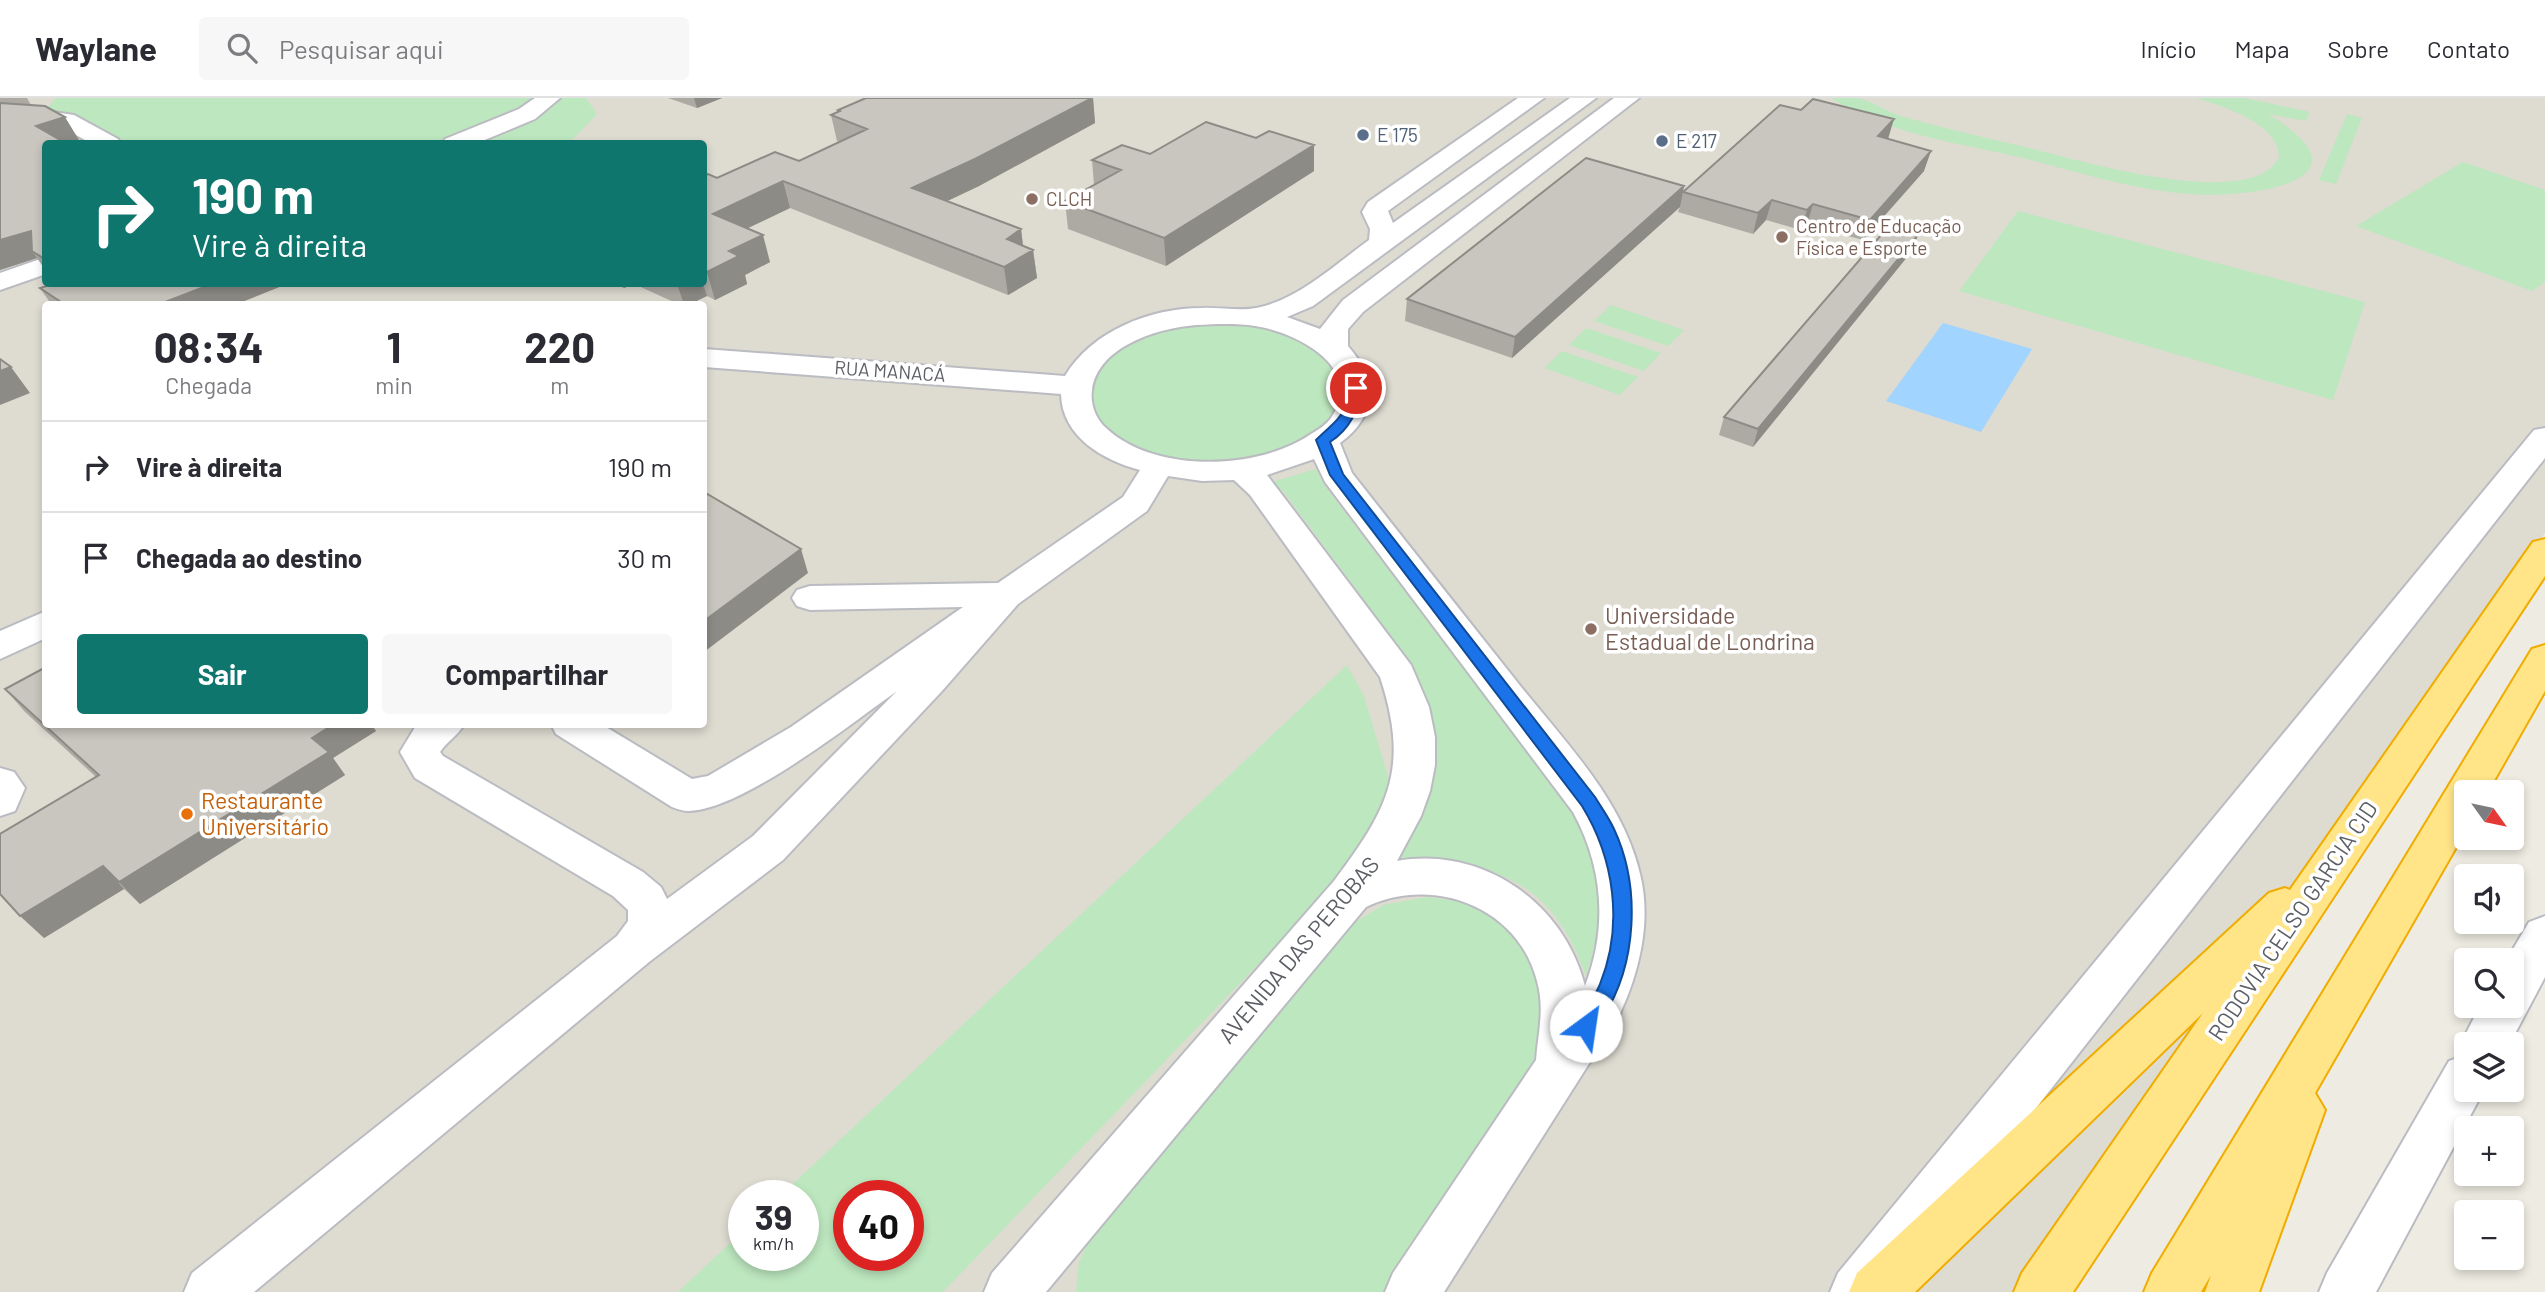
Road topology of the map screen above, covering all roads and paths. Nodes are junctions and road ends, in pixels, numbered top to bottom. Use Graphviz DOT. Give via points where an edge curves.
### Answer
graph roads {
  1 [pos="549,98"];
  2 [pos="1533,98"];
  3 [pos="1585,98"];
  4 [pos="1628,98"];
  5 [pos="0,116"];
  6 [pos="103,140"];
  7 [pos="463,140"];
  8 [pos="1380,246"];
  9 [pos="42,266"];
  10 [pos="0,282"];
  11 [pos="1253,317"];
  12 [pos="1333,348"];
  13 [pos="707,358"];
  14 [pos="1076,386"];
  15 [pos="2545,437"];
  16 [pos="1323,440"];
  17 [pos="1159,465"];
  18 [pos="1242,470"];
  19 [pos="2545,550"];
  20 [pos="1006,595"];
  21 [pos="810,598"];
  22 [pos="42,625"];
  23 [pos="0,646"];
  24 [pos="2545,658"];
  25 [pos="439,728"];
  26 [pos="576,728"];
  27 [pos="2474,780"];
  28 [pos="0,783"];
  29 [pos="0,800"];
  30 [pos="2454,814"];
  31 [pos="2338,856"];
  32 [pos="1350,894"];
  33 [pos="2545,935"];
  34 [pos="633,949"];
  35 [pos="2524,972"];
  36 [pos="2335,1017"];
  37 [pos="1557,1071"];
  38 [pos="2454,1098"];
  39 [pos="1067,1226"];
  40 [pos="211,1292"];
  41 [pos="1011,1292"];
  42 [pos="1047,1292"];
  43 [pos="1412,1292"];
  44 [pos="1857,1292"];
  45 [pos="1876,1292"];
  46 [pos="2041,1292"];
  47 [pos="2171,1292"];
  48 [pos="2232,1292"];
  49 [pos="2346,1292"];
  1 -- 7 [label="street" via="527,114"];
  2 -- 8 [label="street" via="1377,207 1385,234"];
  3 -- 8 [label="street"];
  4 -- 12 [label="street" via="1353,306 1334,328"];
  5 -- 6 [label="street" via="66,120"];
  8 -- 11 [label="street" via="1314,294"];
  9 -- 10 [label="street"];
  11 -- 12 [label="street" via="1309,333"];
  11 -- 14 [label="street" via="1191,317 1150,325 1114,341 1088,361"];
  12 -- 16 [label="street" via="1350,367 1356,388 1352,411 1335,433"];
  13 -- 14 [label="street, RUA MANACÁ"];
  14 -- 17 [label="street" via="1076,408 1087,429 1110,448"];
  15 -- 44 [label="street"];
  16 -- 18 [label="street" via="1307,451"];
  16 -- 37 [label="street" via="1336,475 1606,830 1617,863 1621,944 1601,1004"];
  17 -- 18 [label="street" via="1182,470"];
  17 -- 20 [label="street" via="1135,504"];
  18 -- 32 [label="street, AVENIDA DAS PEROBAS" via="1262,488 1398,674 1411,712 1417,761 1411,787 1381,852"];
  19 -- 31 [label="highway, RODOVIA CELSO GARCIA CID"];
  20 -- 21 [label="street"];
  20 -- 26 [label="street" via="805,737 719,789 687,796"];
  20 -- 34 [label="street" via="929,682 768,848"];
  22 -- 23 [label="street"];
  24 -- 27 [label="highway"];
  25 -- 34 [label="street" via="419,752 429,767 628,884 649,901 650,922"];
  28 -- 29 [label="street" via="4,788"];
  30 -- 36 [label="highway"];
  31 -- 45 [label="highway"];
  31 -- 46 [label="highway, RODOVIA CELSO GARCIA CID"];
  32 -- 37 [label="street" via="1379,881 1432,877 1463,880 1517,908 1537,929 1561,981 1565,1043"];
  32 -- 39 [label="street, AVENIDA DAS PEROBAS"];
  33 -- 35 [label="street"];
  34 -- 40 [label="street"];
  36 -- 47 [label="highway"];
  36 -- 48 [label="highway"];
  37 -- 43 [label="street"];
  38 -- 49 [label="street"];
  39 -- 41 [label="street, AVENIDA DAS PEROBAS"];
  39 -- 42 [label="street" via="1050,1267"];
}
